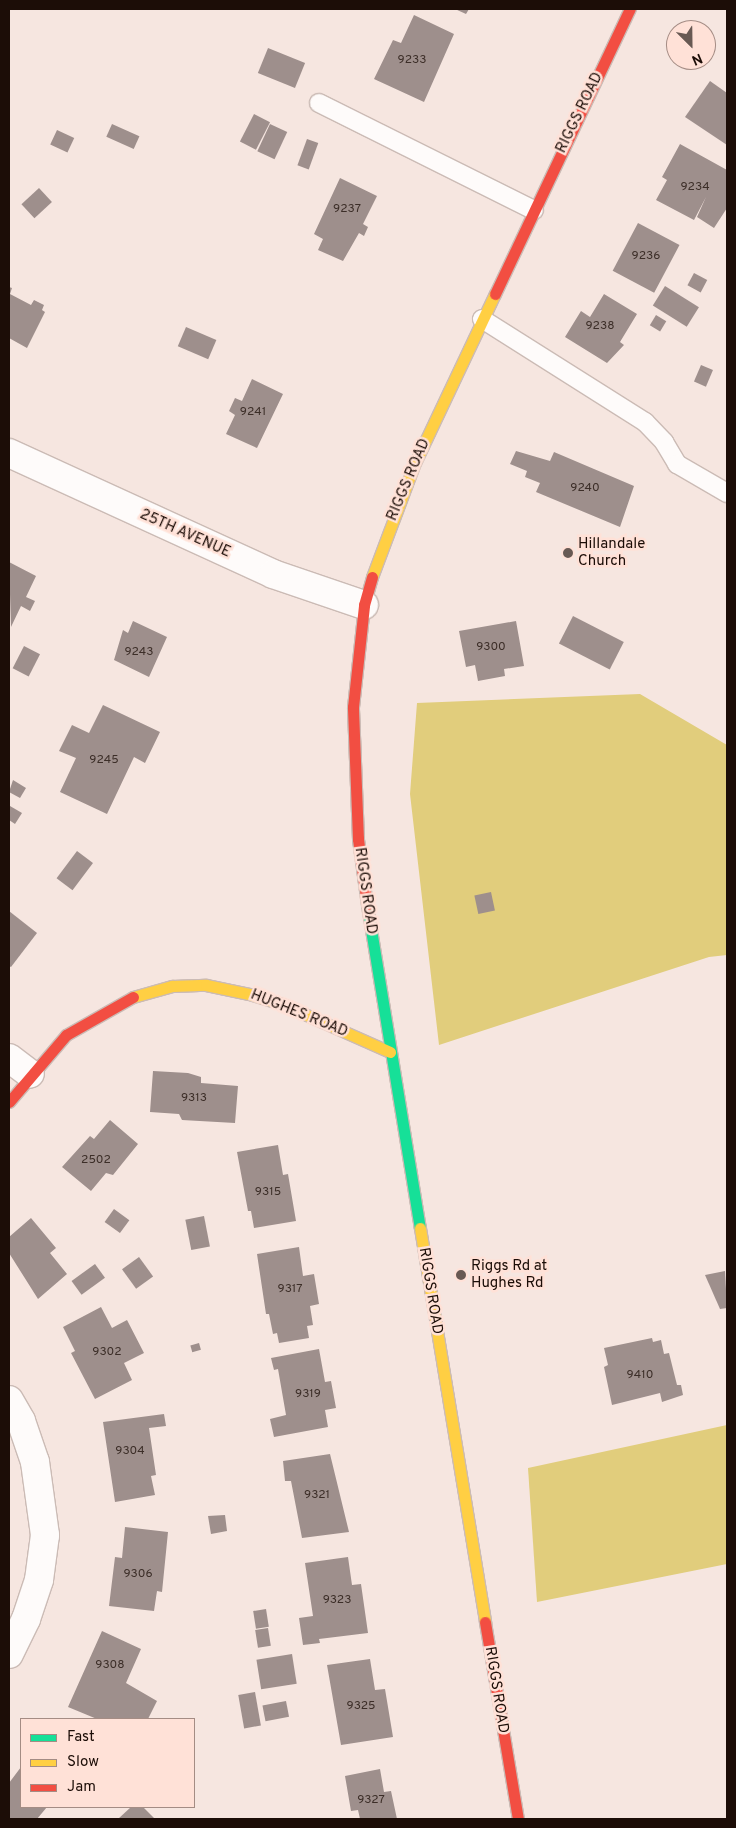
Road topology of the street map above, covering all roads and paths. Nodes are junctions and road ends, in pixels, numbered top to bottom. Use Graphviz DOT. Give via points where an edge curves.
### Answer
graph roads {
  1 [pos="630,9"];
  2 [pos="319,103"];
  3 [pos="534,210"];
  4 [pos="482,319"];
  5 [pos="9,453"];
  6 [pos="723,491"];
  7 [pos="364,605"];
  8 [pos="390,1052"];
  9 [pos="9,1058"];
  10 [pos="30,1074"];
  11 [pos="9,1102"];
  12 [pos="9,1400"];
  13 [pos="9,1654"];
  14 [pos="518,1819"];
  1 -- 3 [label="main road, RIGGS ROAD"];
  2 -- 3 [label="lane"];
  3 -- 4 [label="main road, RIGGS ROAD"];
  4 -- 6 [label="lane" via="646,422 678,464"];
  4 -- 7 [label="main road, RIGGS ROAD" via="414,465"];
  5 -- 7 [label="street, 25TH AVENUE" via="274,574"];
  7 -- 8 [label="main road, RIGGS ROAD" via="353,707 353,769 359,848"];
  8 -- 10 [label="main road, HUGHES ROAD" via="284,1005 249,994 206,985 172,986 138,994 96,1014 66,1036"];
  8 -- 14 [label="main road, RIGGS ROAD"];
  9 -- 10 [label="street"];
  10 -- 11 [label="main road, HUGHES ROAD"];
  12 -- 13 [label="street" via="21,1420 36,1462 45,1535 39,1580 26,1619"];
}
